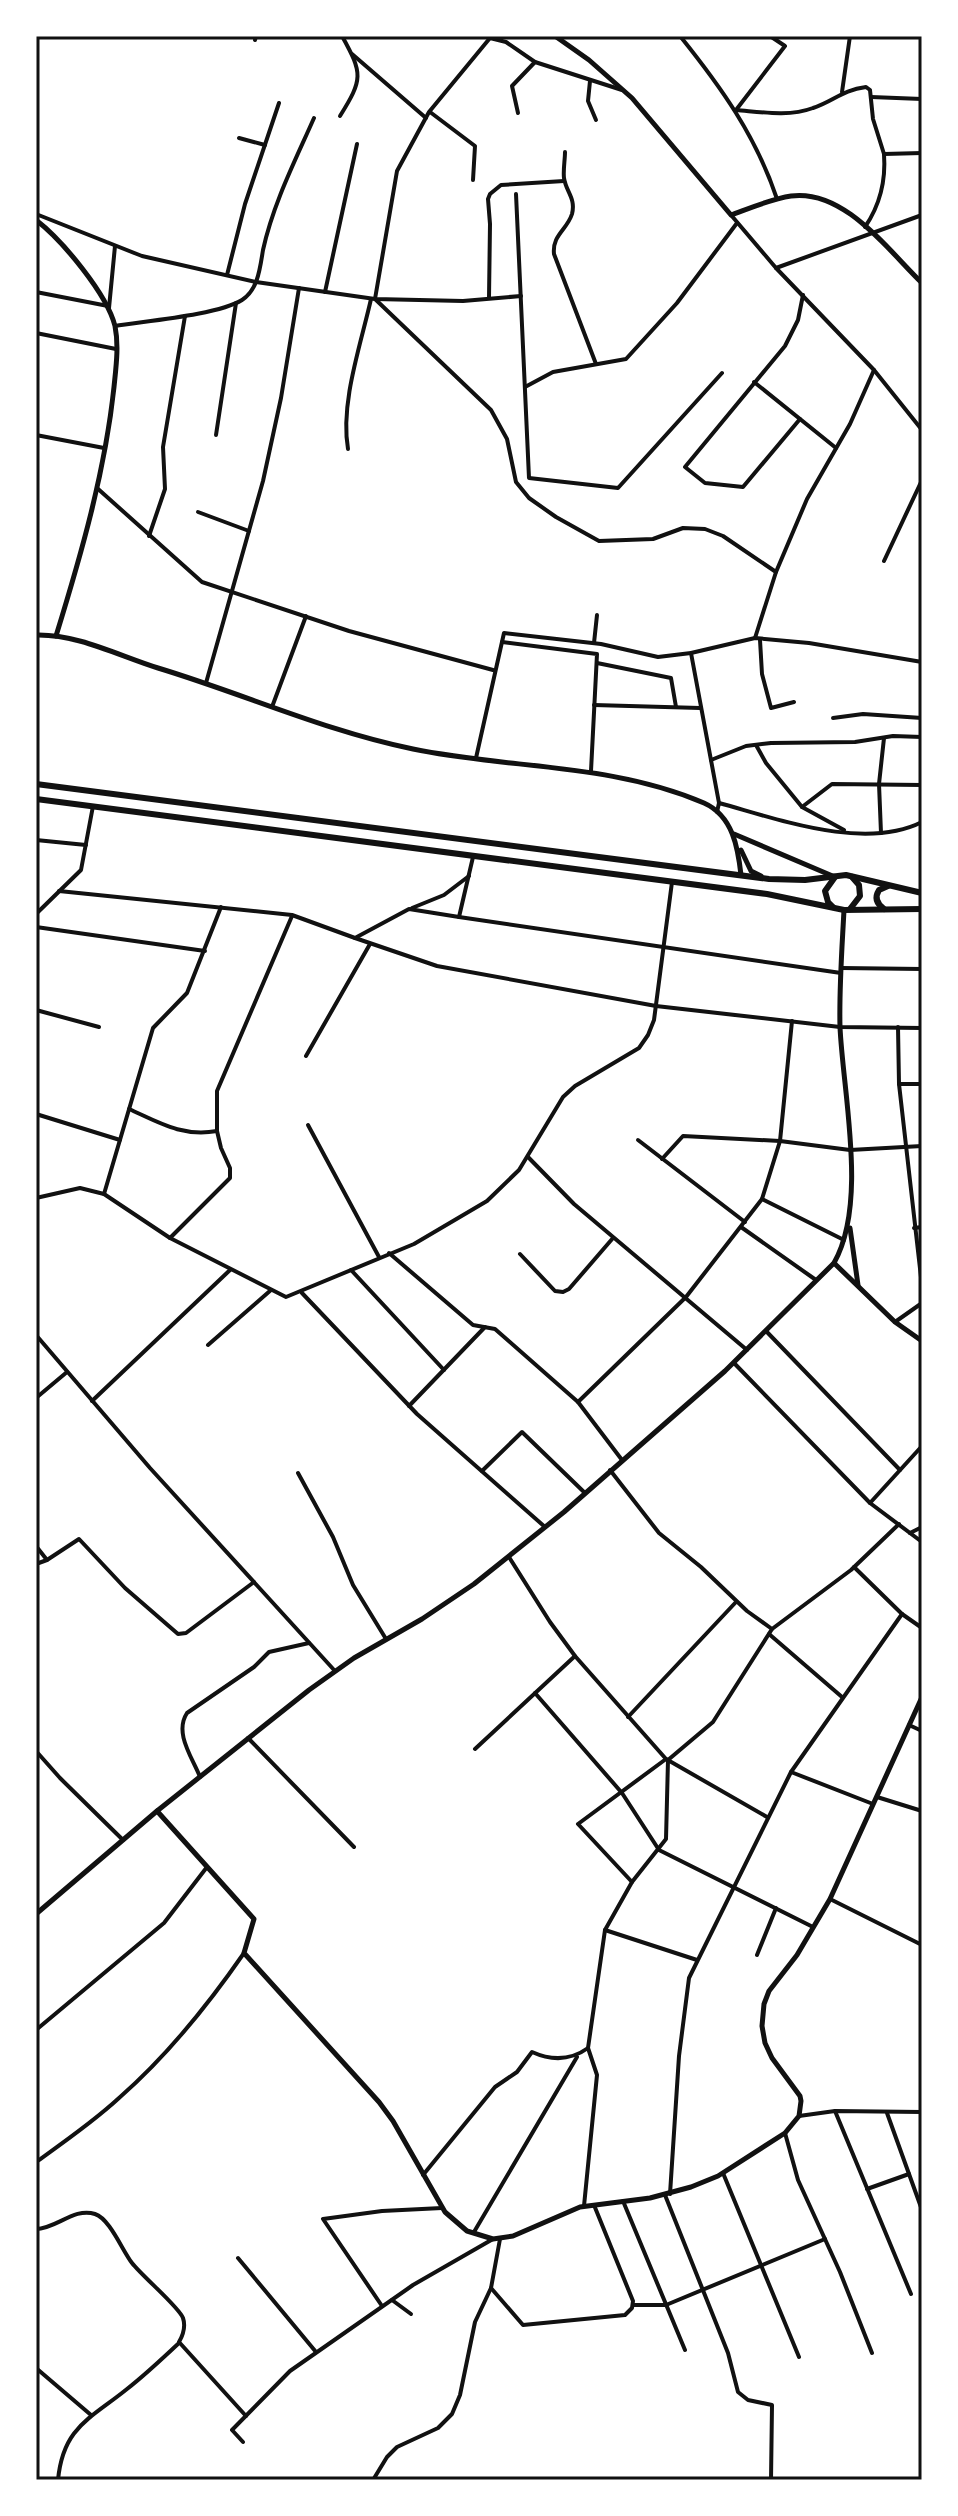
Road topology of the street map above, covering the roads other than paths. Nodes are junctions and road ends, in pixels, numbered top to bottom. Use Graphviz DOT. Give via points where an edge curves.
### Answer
graph roads {
  1 [pos="342,36"];
  2 [pos="555,36"];
  3 [pos="680,36"];
  4 [pos="770,36"];
  5 [pos="850,36"];
  6 [pos="352,54"];
  7 [pos="535,62"];
  8 [pos="590,81"];
  9 [pos="625,91"];
  10 [pos="842,92"];
  11 [pos="871,97"];
  12 [pos="922,99"];
  13 [pos="279,103"];
  14 [pos="736,110"];
  15 [pos="429,112"];
  16 [pos="518,113"];
  17 [pos="340,116"];
  18 [pos="314,118"];
  19 [pos="426,118"];
  20 [pos="596,120"];
  21 [pos="239,138"];
  22 [pos="357,144"];
  23 [pos="265,145"];
  24 [pos="565,152"];
  25 [pos="922,153"];
  26 [pos="884,154"];
  27 [pos="473,180"];
  28 [pos="564,181"];
  29 [pos="516,194"];
  30 [pos="777,199"];
  31 [pos="36,214"];
  32 [pos="731,215"];
  33 [pos="922,215"];
  34 [pos="36,220"];
  35 [pos="737,222"];
  36 [pos="865,227"];
  37 [pos="870,232"];
  38 [pos="115,246"];
  39 [pos="776,268"];
  40 [pos="227,275"];
  41 [pos="256,282"];
  42 [pos="922,283"];
  43 [pos="299,288"];
  44 [pos="36,292"];
  45 [pos="325,292"];
  46 [pos="803,295"];
  47 [pos="521,296"];
  48 [pos="489,298"];
  49 [pos="373,299"];
  50 [pos="236,303"];
  51 [pos="108,307"];
  52 [pos="185,316"];
  53 [pos="115,326"];
  54 [pos="36,333"];
  55 [pos="117,349"];
  56 [pos="596,364"];
  57 [pos="874,370"];
  58 [pos="722,373"];
  59 [pos="754,382"];
  60 [pos="525,387"];
  61 [pos="800,419"];
  62 [pos="922,430"];
  63 [pos="36,435"];
  64 [pos="216,435"];
  65 [pos="105,448"];
  66 [pos="836,448"];
  67 [pos="348,449"];
  68 [pos="922,480"];
  69 [pos="97,488"];
  70 [pos="198,512"];
  71 [pos="249,531"];
  72 [pos="149,536"];
  73 [pos="884,561"];
  74 [pos="776,572"];
  75 [pos="232,592"];
  76 [pos="597,615"];
  77 [pos="306,616"];
  78 [pos="36,635"];
  79 [pos="56,636"];
  80 [pos="757,638"];
  81 [pos="502,642"];
  82 [pos="594,643"];
  83 [pos="691,653"];
  84 [pos="922,662"];
  85 [pos="597,663"];
  86 [pos="494,670"];
  87 [pos="206,683"];
  88 [pos="794,702"];
  89 [pos="594,705"];
  90 [pos="272,707"];
  91 [pos="676,707"];
  92 [pos="700,708"];
  93 [pos="833,718"];
  94 [pos="922,718"];
  95 [pos="922,737"];
  96 [pos="884,738"];
  97 [pos="756,745"];
  98 [pos="476,758"];
  99 [pos="711,760"];
  100 [pos="591,771"];
  101 [pos="36,784"];
  102 [pos="879,784"];
  103 [pos="922,785"];
  104 [pos="36,799"];
  105 [pos="719,803"];
  106 [pos="93,806"];
  107 [pos="802,807"];
  108 [pos="717,812"];
  109 [pos="922,822"];
  110 [pos="846,831"];
  111 [pos="881,833"];
  112 [pos="733,834"];
  113 [pos="36,840"];
  114 [pos="738,844"];
  115 [pos="86,845"];
  116 [pos="474,854"];
  117 [pos="741,875"];
  118 [pos="469,876"];
  119 [pos="835,877"];
  120 [pos="852,877"];
  121 [pos="769,879"];
  122 [pos="672,882"];
  123 [pos="890,885"];
  124 [pos="59,891"];
  125 [pos="922,893"];
  126 [pos="221,907"];
  127 [pos="833,907"];
  128 [pos="409,909"];
  129 [pos="884,909"];
  130 [pos="922,909"];
  131 [pos="847,910"];
  132 [pos="36,914"];
  133 [pos="292,915"];
  134 [pos="459,917"];
  135 [pos="36,927"];
  136 [pos="355,938"];
  137 [pos="370,943"];
  138 [pos="663,949"];
  139 [pos="205,951"];
  140 [pos="922,969"];
  141 [pos="841,970"];
  142 [pos="656,1006"];
  143 [pos="36,1010"];
  144 [pos="792,1021"];
  145 [pos="99,1027"];
  146 [pos="840,1027"];
  147 [pos="898,1027"];
  148 [pos="922,1028"];
  149 [pos="306,1056"];
  150 [pos="899,1084"];
  151 [pos="922,1084"];
  152 [pos="129,1109"];
  153 [pos="36,1114"];
  154 [pos="308,1125"];
  155 [pos="217,1131"];
  156 [pos="120,1140"];
  157 [pos="638,1140"];
  158 [pos="780,1141"];
  159 [pos="922,1146"];
  160 [pos="905,1147"];
  161 [pos="850,1150"];
  162 [pos="528,1157"];
  163 [pos="662,1159"];
  164 [pos="104,1194"];
  165 [pos="36,1198"];
  166 [pos="762,1199"];
  167 [pos="849,1223"];
  168 [pos="743,1225"];
  169 [pos="922,1227"];
  170 [pos="914,1228"];
  171 [pos="614,1237"];
  172 [pos="170,1238"];
  173 [pos="844,1240"];
  174 [pos="389,1253"];
  175 [pos="520,1254"];
  176 [pos="379,1257"];
  177 [pos="834,1263"];
  178 [pos="230,1270"];
  179 [pos="351,1270"];
  180 [pos="816,1280"];
  181 [pos="858,1286"];
  182 [pos="922,1286"];
  183 [pos="271,1290"];
  184 [pos="302,1292"];
  185 [pos="686,1297"];
  186 [pos="922,1303"];
  187 [pos="895,1322"];
  188 [pos="485,1327"];
  189 [pos="766,1331"];
  190 [pos="36,1335"];
  191 [pos="922,1341"];
  192 [pos="208,1345"];
  193 [pos="747,1350"];
  194 [pos="734,1363"];
  195 [pos="444,1370"];
  196 [pos="67,1372"];
  197 [pos="36,1398"];
  198 [pos="92,1401"];
  199 [pos="578,1402"];
  200 [pos="409,1406"];
  201 [pos="922,1446"];
  202 [pos="622,1460"];
  203 [pos="610,1470"];
  204 [pos="900,1470"];
  205 [pos="482,1471"];
  206 [pos="298,1473"];
  207 [pos="585,1493"];
  208 [pos="870,1503"];
  209 [pos="899,1524"];
  210 [pos="545,1527"];
  211 [pos="922,1527"];
  212 [pos="910,1533"];
  213 [pos="922,1542"];
  214 [pos="36,1546"];
  215 [pos="508,1556"];
  216 [pos="47,1560"];
  217 [pos="36,1564"];
  218 [pos="854,1567"];
  219 [pos="254,1582"];
  220 [pos="736,1601"];
  221 [pos="902,1614"];
  222 [pos="922,1628"];
  223 [pos="771,1632"];
  224 [pos="386,1639"];
  225 [pos="309,1643"];
  226 [pos="575,1656"];
  227 [pos="335,1671"];
  228 [pos="535,1693"];
  229 [pos="842,1697"];
  230 [pos="922,1697"];
  231 [pos="628,1717"];
  232 [pos="909,1725"];
  233 [pos="922,1731"];
  234 [pos="248,1738"];
  235 [pos="475,1749"];
  236 [pos="36,1751"];
  237 [pos="667,1760"];
  238 [pos="791,1772"];
  239 [pos="200,1777"];
  240 [pos="622,1793"];
  241 [pos="877,1797"];
  242 [pos="873,1804"];
  243 [pos="157,1811"];
  244 [pos="922,1811"];
  245 [pos="767,1817"];
  246 [pos="123,1840"];
  247 [pos="354,1847"];
  248 [pos="659,1850"];
  249 [pos="207,1867"];
  250 [pos="632,1882"];
  251 [pos="733,1885"];
  252 [pos="830,1899"];
  253 [pos="776,1908"];
  254 [pos="36,1914"];
  255 [pos="813,1927"];
  256 [pos="605,1930"];
  257 [pos="922,1945"];
  258 [pos="244,1953"];
  259 [pos="757,1955"];
  260 [pos="697,1960"];
  261 [pos="36,2030"];
  262 [pos="588,2048"];
  263 [pos="578,2055"];
  264 [pos="835,2111"];
  265 [pos="922,2112"];
  266 [pos="887,2113"];
  267 [pos="799,2116"];
  268 [pos="785,2133"];
  269 [pos="36,2162"];
  270 [pos="723,2173"];
  271 [pos="909,2174"];
  272 [pos="423,2175"];
  273 [pos="867,2189"];
  274 [pos="667,2194"];
  275 [pos="623,2200"];
  276 [pos="594,2205"];
  277 [pos="584,2206"];
  278 [pos="443,2208"];
  279 [pos="922,2210"];
  280 [pos="36,2229"];
  281 [pos="473,2234"];
  282 [pos="497,2239"];
  283 [pos="825,2239"];
  284 [pos="238,2258"];
  285 [pos="761,2265"];
  286 [pos="491,2288"];
  287 [pos="703,2289"];
  288 [pos="911,2294"];
  289 [pos="392,2300"];
  290 [pos="633,2305"];
  291 [pos="666,2305"];
  292 [pos="382,2306"];
  293 [pos="411,2314"];
  294 [pos="179,2342"];
  295 [pos="685,2350"];
  296 [pos="316,2352"];
  297 [pos="872,2353"];
  298 [pos="799,2357"];
  299 [pos="36,2368"];
  300 [pos="91,2415"];
  301 [pos="246,2416"];
  302 [pos="243,2442"];
  303 [pos="58,2480"];
  304 [pos="373,2480"];
  305 [pos="771,2480"];
  1 -- 6 [label="street"];
  2 -- 9 [label="street"];
  3 -- 14 [label="street"];
  4 -- 14 [label="street" via="785,46"];
  5 -- 10 [label="street"];
  6 -- 17 [label="street" via="359,82"];
  6 -- 19 [label="street"];
  7 -- 8 [label="street"];
  7 -- 15 [label="street" via="490,38"];
  7 -- 16 [label="street" via="512,86"];
  8 -- 9 [label="street"];
  8 -- 20 [label="street" via="588,101"];
  9 -- 32 [label="street"];
  10 -- 11 [label="street" via="866,87"];
  10 -- 14 [label="street" via="798,112"];
  11 -- 12 [label="street"];
  11 -- 26 [label="street"];
  13 -- 23 [label="street"];
  14 -- 30 [label="street"];
  15 -- 19 [label="street"];
  15 -- 27 [label="street" via="475,146"];
  18 -- 41 [label="street" via="270,217"];
  19 -- 49 [label="street" via="397,171"];
  21 -- 23 [label="street"];
  22 -- 45 [label="street"];
  23 -- 40 [label="street"];
  24 -- 28 [label="street"];
  25 -- 26 [label="street"];
  26 -- 36 [label="street" via="882,190"];
  28 -- 48 [label="street" via="501,185 490,194"];
  28 -- 56 [label="street" via="573,207 555,239 554,254"];
  29 -- 47 [label="street"];
  30 -- 32 [label="street"];
  30 -- 36 [label="street" via="824,198"];
  31 -- 38 [label="street"];
  32 -- 35 [label="street"];
  33 -- 37 [label="street"];
  34 -- 51 [label="street" via="90,278"];
  35 -- 39 [label="street"];
  35 -- 56 [label="street" via="677,303 626,359"];
  36 -- 37 [label="street"];
  37 -- 39 [label="street"];
  37 -- 42 [label="street"];
  38 -- 40 [label="street"];
  38 -- 51 [label="street"];
  39 -- 46 [label="street"];
  40 -- 41 [label="street"];
  41 -- 43 [label="street"];
  41 -- 50 [label="street"];
  43 -- 45 [label="street"];
  43 -- 71 [label="street" via="278,412"];
  44 -- 51 [label="street"];
  45 -- 49 [label="street"];
  46 -- 57 [label="street"];
  46 -- 59 [label="street" via="785,346"];
  47 -- 48 [label="street"];
  47 -- 60 [label="street"];
  48 -- 49 [label="street"];
  49 -- 67 [label="street" via="347,407"];
  49 -- 74 [label="street" via="491,410 507,439 520,488 556,517 599,541 653,539 683,528 705,529"];
  50 -- 52 [label="street"];
  50 -- 64 [label="street"];
  51 -- 53 [label="street"];
  52 -- 53 [label="street"];
  52 -- 72 [label="street" via="163,447 165,489"];
  53 -- 55 [label="street"];
  54 -- 55 [label="street"];
  55 -- 65 [label="street"];
  56 -- 60 [label="street" via="553,372"];
  57 -- 62 [label="street"];
  57 -- 66 [label="street"];
  58 -- 60 [label="street" via="618,488 529,478"];
  59 -- 61 [label="street"];
  59 -- 61 [label="street" via="685,467 705,483 743,487"];
  61 -- 66 [label="street"];
  63 -- 65 [label="street"];
  65 -- 69 [label="street"];
  66 -- 74 [label="street"];
  68 -- 73 [label="street"];
  69 -- 72 [label="street"];
  69 -- 79 [label="street"];
  70 -- 71 [label="street"];
  71 -- 75 [label="street"];
  72 -- 75 [label="street" via="202,582"];
  74 -- 80 [label="street"];
  75 -- 77 [label="street"];
  75 -- 87 [label="street"];
  76 -- 82 [label="street"];
  77 -- 86 [label="street"];
  77 -- 90 [label="street"];
  78 -- 79 [label="street"];
  79 -- 87 [label="street"];
  80 -- 83 [label="street"];
  80 -- 84 [label="street"];
  80 -- 88 [label="street" via="771,708"];
  81 -- 82 [label="street" via="504,633"];
  81 -- 85 [label="street" via="597,654"];
  81 -- 86 [label="street"];
  82 -- 83 [label="street" via="658,657"];
  83 -- 92 [label="street"];
  85 -- 89 [label="street"];
  85 -- 91 [label="street" via="671,678"];
  86 -- 98 [label="street"];
  87 -- 90 [label="street"];
  89 -- 91 [label="street"];
  89 -- 100 [label="street"];
  90 -- 98 [label="street" via="387,744"];
  91 -- 92 [label="street"];
  92 -- 99 [label="street"];
  93 -- 94 [label="street"];
  95 -- 96 [label="street"];
  96 -- 97 [label="street"];
  96 -- 102 [label="street"];
  97 -- 99 [label="street"];
  97 -- 107 [label="street"];
  98 -- 100 [label="street"];
  99 -- 105 [label="street"];
  100 -- 108 [label="street" via="706,804"];
  101 -- 117 [label="main road"];
  102 -- 103 [label="street"];
  102 -- 107 [label="street" via="832,784"];
  102 -- 111 [label="street"];
  104 -- 106 [label="main road"];
  105 -- 108 [label="street"];
  105 -- 110 [label="street" via="812,828"];
  106 -- 115 [label="street"];
  106 -- 116 [label="main road"];
  107 -- 110 [label="street"];
  108 -- 112 [label="street"];
  109 -- 111 [label="street"];
  110 -- 111 [label="street"];
  112 -- 114 [label="street"];
  112 -- 119 [label="street"];
  113 -- 115 [label="street"];
  114 -- 117 [label="street"];
  114 -- 121 [label="street" via="751,871"];
  115 -- 124 [label="street" via="81,870"];
  116 -- 118 [label="street"];
  116 -- 122 [label="main road"];
  117 -- 121 [label="main road"];
  118 -- 128 [label="street" via="444,895"];
  118 -- 134 [label="street"];
  119 -- 120 [label="main road"];
  119 -- 121 [label="main road"];
  119 -- 127 [label="main road" via="825,891"];
  120 -- 123 [label="main road"];
  120 -- 131 [label="main road" via="861,891 858,902"];
  122 -- 127 [label="main road"];
  122 -- 138 [label="street"];
  123 -- 125 [label="main road"];
  123 -- 129 [label="main road" via="877,893"];
  124 -- 126 [label="street"];
  124 -- 132 [label="street"];
  126 -- 133 [label="street"];
  126 -- 139 [label="street"];
  127 -- 131 [label="main road"];
  128 -- 134 [label="street"];
  128 -- 136 [label="street"];
  129 -- 130 [label="main road"];
  129 -- 131 [label="main road"];
  131 -- 141 [label="street"];
  133 -- 136 [label="street"];
  133 -- 155 [label="street" via="217,1091"];
  134 -- 138 [label="street"];
  135 -- 139 [label="street"];
  136 -- 137 [label="street"];
  137 -- 142 [label="street" via="437,966"];
  137 -- 149 [label="street"];
  138 -- 141 [label="street"];
  138 -- 142 [label="street"];
  139 -- 152 [label="street" via="187,993 153,1028"];
  140 -- 141 [label="street"];
  141 -- 146 [label="street"];
  142 -- 144 [label="street"];
  142 -- 162 [label="street" via="639,1048 563,1097"];
  143 -- 145 [label="street"];
  144 -- 146 [label="street"];
  144 -- 158 [label="street"];
  146 -- 147 [label="street"];
  146 -- 161 [label="street"];
  147 -- 148 [label="street"];
  147 -- 150 [label="street"];
  150 -- 151 [label="street"];
  150 -- 160 [label="street"];
  152 -- 155 [label="street" via="189,1133"];
  152 -- 156 [label="street"];
  153 -- 156 [label="street"];
  154 -- 176 [label="street"];
  155 -- 172 [label="street" via="230,1178"];
  156 -- 164 [label="street"];
  157 -- 163 [label="street"];
  158 -- 161 [label="street"];
  158 -- 163 [label="street" via="683,1136"];
  158 -- 166 [label="street"];
  159 -- 160 [label="street"];
  160 -- 161 [label="street"];
  160 -- 170 [label="street"];
  161 -- 167 [label="street"];
  162 -- 171 [label="street"];
  162 -- 174 [label="street" via="487,1201"];
  163 -- 168 [label="street"];
  164 -- 165 [label="street" via="80,1188"];
  164 -- 172 [label="street"];
  166 -- 168 [label="street"];
  166 -- 173 [label="street"];
  167 -- 173 [label="street"];
  167 -- 181 [label="street"];
  168 -- 180 [label="street"];
  168 -- 185 [label="street"];
  169 -- 170 [label="street"];
  170 -- 182 [label="street"];
  171 -- 175 [label="street" via="563,1292 555,1291"];
  171 -- 185 [label="street"];
  172 -- 178 [label="street"];
  173 -- 177 [label="street"];
  174 -- 176 [label="street"];
  174 -- 188 [label="street" via="473,1325"];
  176 -- 179 [label="street"];
  177 -- 180 [label="street"];
  177 -- 181 [label="street"];
  178 -- 183 [label="street"];
  178 -- 198 [label="street"];
  179 -- 184 [label="street"];
  179 -- 195 [label="street"];
  180 -- 189 [label="street"];
  181 -- 187 [label="street"];
  183 -- 184 [label="street" via="286,1297"];
  183 -- 192 [label="street"];
  184 -- 200 [label="street"];
  185 -- 193 [label="street"];
  185 -- 199 [label="street"];
  186 -- 187 [label="street"];
  187 -- 191 [label="street"];
  188 -- 195 [label="street"];
  188 -- 199 [label="street" via="495,1329"];
  189 -- 193 [label="street"];
  189 -- 204 [label="street"];
  190 -- 196 [label="street"];
  193 -- 194 [label="street"];
  194 -- 202 [label="street"];
  194 -- 208 [label="street"];
  195 -- 200 [label="street"];
  196 -- 197 [label="street"];
  196 -- 198 [label="street"];
  198 -- 219 [label="street"];
  199 -- 202 [label="street"];
  200 -- 205 [label="street"];
  201 -- 204 [label="street"];
  202 -- 203 [label="street"];
  203 -- 207 [label="street"];
  203 -- 220 [label="street" via="659,1533"];
  204 -- 208 [label="street"];
  205 -- 207 [label="street" via="522,1432"];
  205 -- 210 [label="street"];
  206 -- 224 [label="street"];
  207 -- 210 [label="street"];
  208 -- 209 [label="street"];
  209 -- 212 [label="street"];
  209 -- 218 [label="street"];
  210 -- 215 [label="street"];
  211 -- 212 [label="street"];
  212 -- 213 [label="street"];
  214 -- 216 [label="street"];
  215 -- 224 [label="street"];
  215 -- 226 [label="street"];
  216 -- 217 [label="street"];
  216 -- 219 [label="street" via="79,1539 178,1634"];
  218 -- 221 [label="street"];
  218 -- 223 [label="street"];
  219 -- 225 [label="street"];
  220 -- 223 [label="street"];
  220 -- 231 [label="street"];
  221 -- 222 [label="street"];
  221 -- 229 [label="street"];
  223 -- 229 [label="street"];
  223 -- 237 [label="street" via="713,1722"];
  224 -- 227 [label="street"];
  225 -- 227 [label="street"];
  225 -- 239 [label="street" via="269,1652 184,1716 182,1734"];
  226 -- 228 [label="street"];
  226 -- 231 [label="street"];
  227 -- 234 [label="street"];
  228 -- 235 [label="street"];
  228 -- 240 [label="street"];
  229 -- 238 [label="street"];
  230 -- 232 [label="street"];
  231 -- 237 [label="street"];
  232 -- 233 [label="street"];
  232 -- 241 [label="street"];
  234 -- 239 [label="street"];
  234 -- 247 [label="street"];
  236 -- 246 [label="street"];
  237 -- 240 [label="street"];
  237 -- 245 [label="street"];
  237 -- 248 [label="street" via="668,1833"];
  238 -- 242 [label="street"];
  238 -- 245 [label="street"];
  239 -- 243 [label="street"];
  240 -- 248 [label="street"];
  240 -- 250 [label="street" via="578,1824"];
  241 -- 242 [label="street"];
  241 -- 244 [label="street"];
  242 -- 252 [label="street"];
  243 -- 246 [label="street"];
  243 -- 249 [label="street"];
  245 -- 251 [label="street"];
  246 -- 254 [label="street"];
  248 -- 250 [label="street"];
  248 -- 251 [label="street"];
  249 -- 258 [label="street" via="254,1919"];
  249 -- 261 [label="street" via="164,1923"];
  250 -- 256 [label="street"];
  251 -- 253 [label="street"];
  251 -- 260 [label="street"];
  252 -- 255 [label="street"];
  252 -- 257 [label="street"];
  253 -- 255 [label="street"];
  253 -- 259 [label="street"];
  255 -- 267 [label="street" via="769,1991 762,2018 768,2051 800,2096"];
  256 -- 260 [label="street"];
  256 -- 262 [label="street"];
  258 -- 269 [label="street" via="148,2071"];
  258 -- 272 [label="street" via="379,2102"];
  260 -- 274 [label="street" via="689,1978 679,2056"];
  262 -- 263 [label="street"];
  262 -- 277 [label="street" via="597,2075"];
  263 -- 272 [label="street" via="553,2059 532,2052 517,2072 495,2087"];
  263 -- 281 [label="street"];
  264 -- 266 [label="street"];
  264 -- 267 [label="street"];
  264 -- 273 [label="street"];
  265 -- 266 [label="street"];
  266 -- 271 [label="street"];
  267 -- 268 [label="street"];
  268 -- 270 [label="street"];
  268 -- 283 [label="street" via="798,2180"];
  270 -- 274 [label="street"];
  270 -- 285 [label="street"];
  271 -- 273 [label="street"];
  271 -- 279 [label="street"];
  272 -- 278 [label="street"];
  273 -- 288 [label="street"];
  274 -- 275 [label="street"];
  274 -- 287 [label="street"];
  275 -- 276 [label="street"];
  275 -- 291 [label="street"];
  276 -- 277 [label="street"];
  276 -- 290 [label="street"];
  277 -- 282 [label="street"];
  278 -- 281 [label="street"];
  278 -- 292 [label="street" via="323,2219"];
  280 -- 294 [label="street" via="80,2213 102,2217 140,2273 179,2311 184,2328"];
  281 -- 282 [label="street"];
  282 -- 286 [label="street"];
  282 -- 289 [label="street"];
  283 -- 285 [label="street"];
  283 -- 297 [label="street"];
  284 -- 296 [label="street"];
  285 -- 287 [label="street"];
  285 -- 298 [label="street"];
  286 -- 290 [label="street" via="523,2325 621,2316"];
  286 -- 304 [label="street" via="475,2322 452,2414 433,2432 397,2447"];
  287 -- 291 [label="street"];
  287 -- 305 [label="street" via="738,2392 772,2405"];
  289 -- 292 [label="street"];
  289 -- 293 [label="street"];
  290 -- 291 [label="street"];
  291 -- 295 [label="street"];
  292 -- 296 [label="street"];
  294 -- 300 [label="street"];
  294 -- 301 [label="street"];
  296 -- 301 [label="street"];
  299 -- 300 [label="street"];
  300 -- 303 [label="street" via="64,2448"];
  301 -- 302 [label="street" via="232,2430"];
}
